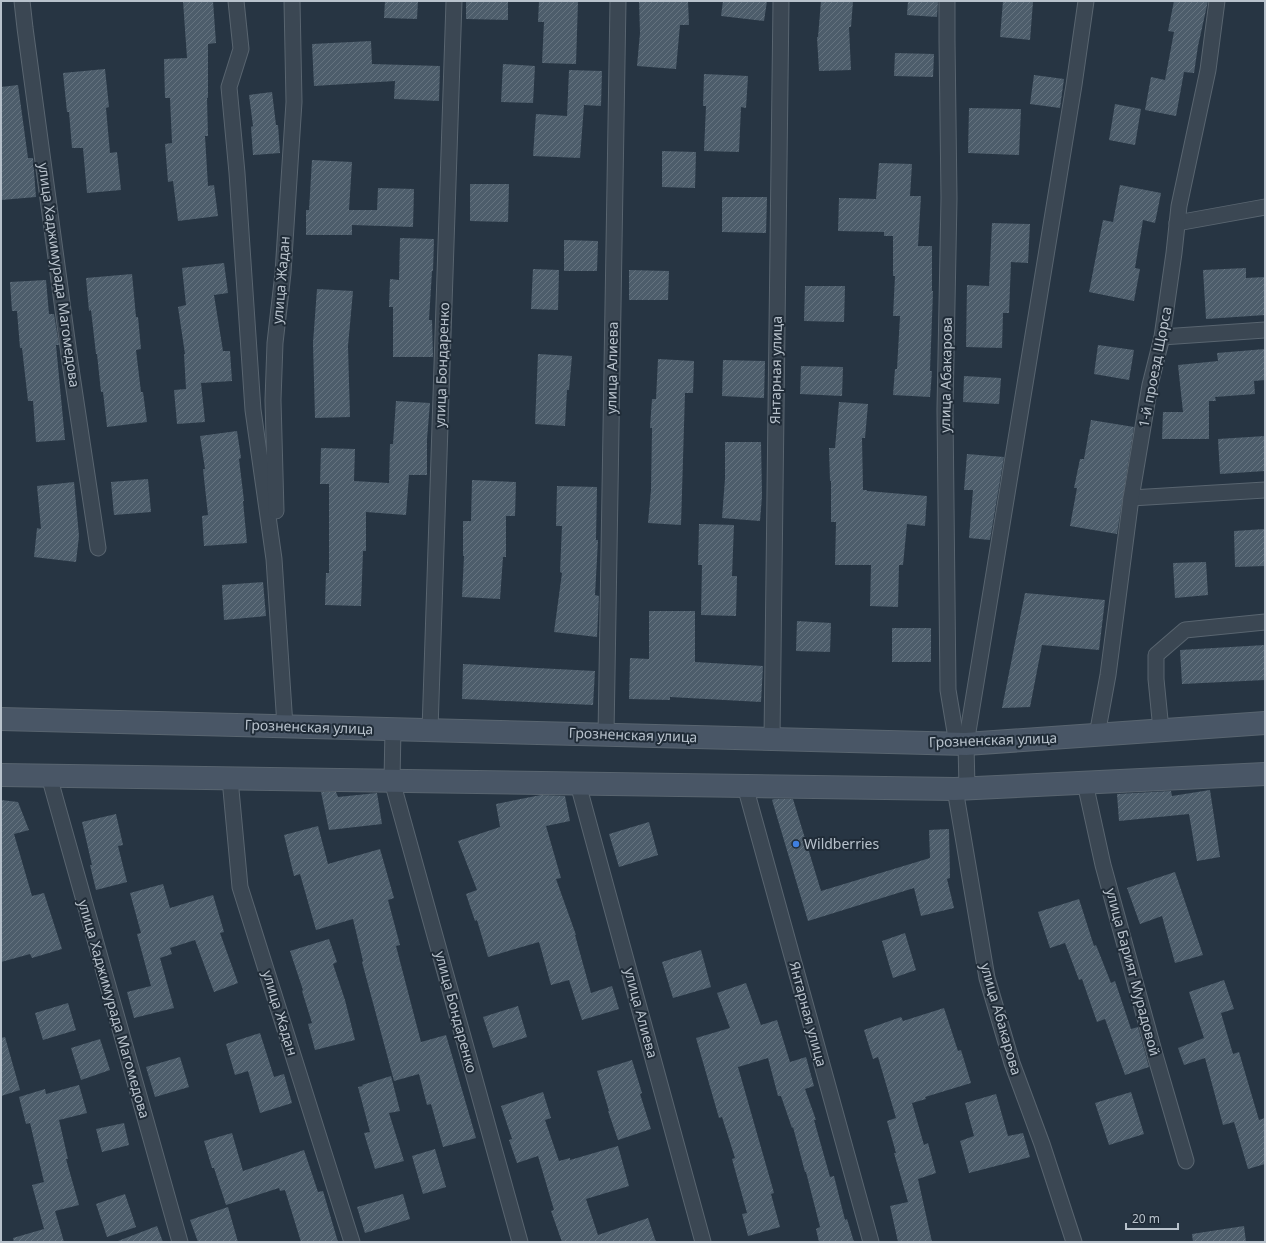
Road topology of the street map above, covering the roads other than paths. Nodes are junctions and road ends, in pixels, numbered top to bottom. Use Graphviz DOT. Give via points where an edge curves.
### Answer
graph roads {
  1 [pos="22,1"];
  2 [pos="236,1"];
  3 [pos="292,1"];
  4 [pos="454,1"];
  5 [pos="618,1"];
  6 [pos="781,1"];
  7 [pos="947,1"];
  8 [pos="1086,1"];
  9 [pos="1217,1"];
  10 [pos="1265,207"];
  11 [pos="1177,223"];
  12 [pos="1265,330"];
  13 [pos="1162,337"];
  14 [pos="1265,490"];
  15 [pos="1131,498"];
  16 [pos="98,548"];
  17 [pos="274,559"];
  18 [pos="1265,622"];
  19 [pos="1,719"];
  20 [pos="1265,723"];
  21 [pos="285,726"];
  22 [pos="393,729"];
  23 [pos="430,730"];
  24 [pos="1161,730"];
  25 [pos="606,734"];
  26 [pos="1097,735"];
  27 [pos="772,739"];
  28 [pos="966,744"];
  29 [pos="1265,774"];
  30 [pos="1,775"];
  31 [pos="49,776"];
  32 [pos="230,779"];
  33 [pos="392,781"];
  34 [pos="1085,783"];
  35 [pos="578,784"];
  36 [pos="745,786"];
  37 [pos="961,788"];
  38 [pos="1186,1160"];
  39 [pos="180,1242"];
  40 [pos="352,1242"];
  41 [pos="520,1242"];
  42 [pos="704,1242"];
  43 [pos="871,1242"];
  44 [pos="1074,1242"];
  1 -- 16 [label="street, улица Хаджимурада Магомедова"];
  2 -- 17 [label="street" via="241,49 229,86 253,410"];
  3 -- 17 [label="street, улица Жадан" via="294,102 284,273 275,342"];
  4 -- 23 [label="street, улица Бондаренко"];
  5 -- 25 [label="street, улица Алиева"];
  6 -- 27 [label="street, Янтарная улица"];
  7 -- 28 [label="street, улица Абакарова" via="949,198 945,410 948,690 955,732"];
  8 -- 28 [label="street, улица Абакарова"];
  9 -- 11 [label="street, 1-й проезд Щорса" via="1208,70"];
  10 -- 11 [label="street"];
  11 -- 13 [label="street, 1-й проезд Щорса"];
  12 -- 13 [label="street"];
  13 -- 15 [label="street, 1-й проезд Щорса" via="1150,385"];
  14 -- 15 [label="street"];
  15 -- 26 [label="street, 1-й проезд Щорса" via="1108,675"];
  17 -- 21 [label="street"];
  18 -- 24 [label="street" via="1185,630 1156,654"];
  19 -- 21 [label="street, Грозненская улица"];
  20 -- 24 [label="street, Грозненская улица"];
  21 -- 22 [label="street, Грозненская улица"];
  22 -- 23 [label="street, Грозненская улица"];
  22 -- 33 [label="street, улица Бондаренко"];
  23 -- 25 [label="street, Грозненская улица"];
  24 -- 26 [label="street, Грозненская улица"];
  25 -- 27 [label="street, Грозненская улица"];
  26 -- 28 [label="street, Грозненская улица"];
  27 -- 28 [label="street, Грозненская улица"];
  28 -- 37 [label="street, улица Абакарова"];
  29 -- 34 [label="street"];
  30 -- 31 [label="street"];
  31 -- 32 [label="street"];
  31 -- 39 [label="street, улица Хаджимурада Магомедова"];
  32 -- 33 [label="street"];
  32 -- 40 [label="street, улица Жадан" via="240,887"];
  33 -- 35 [label="street"];
  33 -- 41 [label="street, улица Бондаренко"];
  34 -- 37 [label="street"];
  34 -- 38 [label="street, улица Барият Мурадовой" via="1103,865"];
  35 -- 36 [label="street"];
  35 -- 42 [label="street, улица Алиева"];
  36 -- 37 [label="street"];
  36 -- 43 [label="street, Янтарная улица"];
  37 -- 44 [label="street, улица Абакарова" via="987,978 1012,1063"];
}
